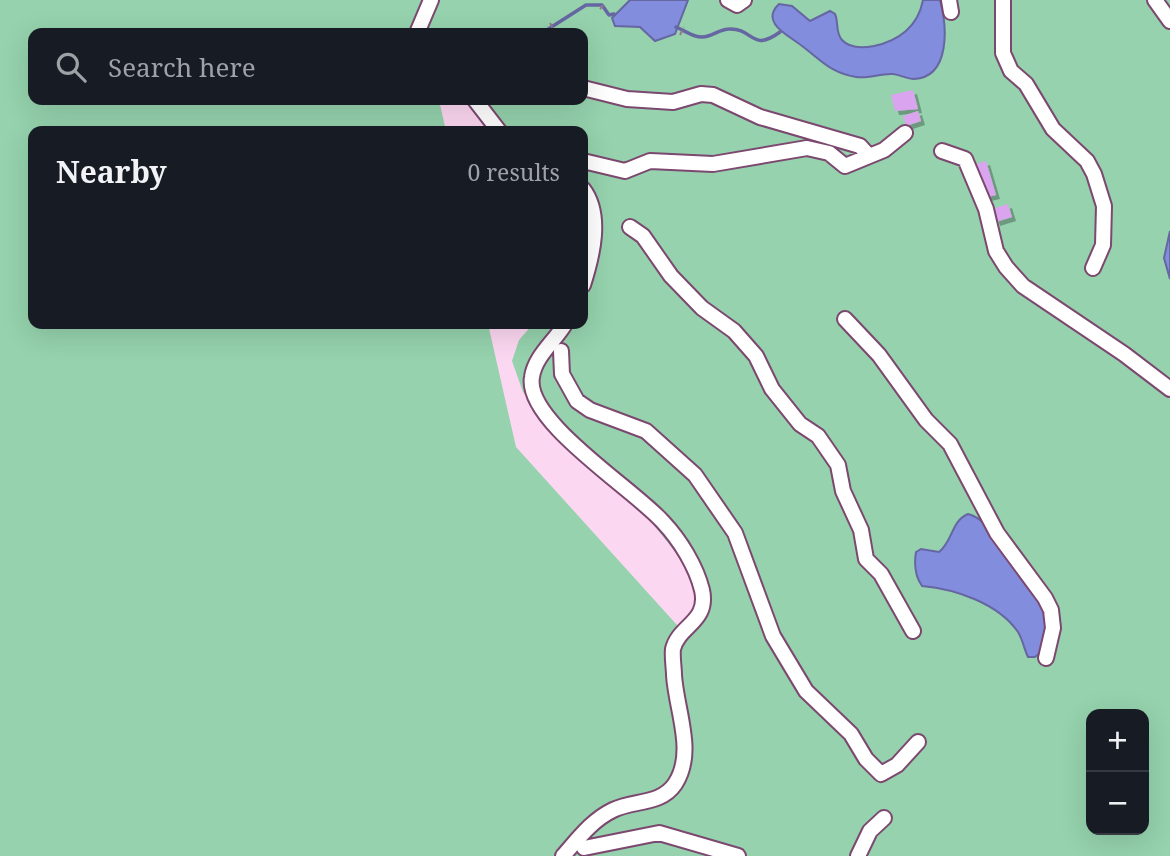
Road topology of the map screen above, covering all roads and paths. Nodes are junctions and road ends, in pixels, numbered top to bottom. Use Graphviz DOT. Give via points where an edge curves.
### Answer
graph roads {
  1 [pos="431,0"];
  2 [pos="728,0"];
  3 [pos="744,0"];
  4 [pos="1003,0"];
  5 [pos="1155,0"];
  6 [pos="605,3"];
  7 [pos="600,9"];
  8 [pos="1170,21"];
  9 [pos="550,23"];
  10 [pos="684,27"];
  11 [pos="419,28"];
  12 [pos="553,28"];
  13 [pos="680,35"];
  14 [pos="588,89"];
  15 [pos="479,105"];
  16 [pos="495,126"];
  17 [pos="905,133"];
  18 [pos="942,151"];
  19 [pos="869,156"];
  20 [pos="588,162"];
  21 [pos="588,201"];
  22 [pos="630,227"];
  23 [pos="588,268"];
  24 [pos="1093,268"];
  25 [pos="845,318"];
  26 [pos="561,329"];
  27 [pos="561,351"];
  28 [pos="1170,389"];
  29 [pos="913,631"];
  30 [pos="1046,658"];
  31 [pos="918,742"];
  32 [pos="884,818"];
  33 [pos="584,848"];
  34 [pos="563,856"];
  35 [pos="738,856"];
  36 [pos="858,856"];
  1 -- 11 [label="street"];
  2 -- 3 [label="street" via="737,5"];
  4 -- 24 [label="street" via="1003,53 1011,71 1026,84 1053,129 1091,166 1097,183 1104,206 1103,245"];
  5 -- 8 [label="street"];
  6 -- 7 [label="path"];
  9 -- 12 [label="path"];
  10 -- 13 [label="path"];
  14 -- 19 [label="street" via="673,103 713,95 760,117 860,146"];
  15 -- 16 [label="street"];
  17 -- 19 [label="street"];
  18 -- 28 [label="street" via="965,159 986,209 996,251 1023,286"];
  19 -- 20 [label="street" via="845,166 829,153 807,148 713,164 650,160 625,171"];
  21 -- 23 [label="street" via="593,212"];
  22 -- 29 [label="street" via="643,236 671,276 702,308 734,331 800,424 818,436 838,465 866,559 881,574"];
  25 -- 30 [label="street" via="950,444 997,533 1045,598 1053,628"];
  26 -- 34 [label="street" via="531,376 531,388 541,408 557,430 665,523 696,571 703,601 702,611 673,649 684,728 682,770 674,786 663,795 597,819"];
  27 -- 31 [label="street" via="562,374 577,401 656,437 717,504 735,533 773,636 806,691 851,734 866,759 881,774 897,765"];
  32 -- 36 [label="street" via="870,831"];
  33 -- 35 [label="street" via="659,833"];
}
